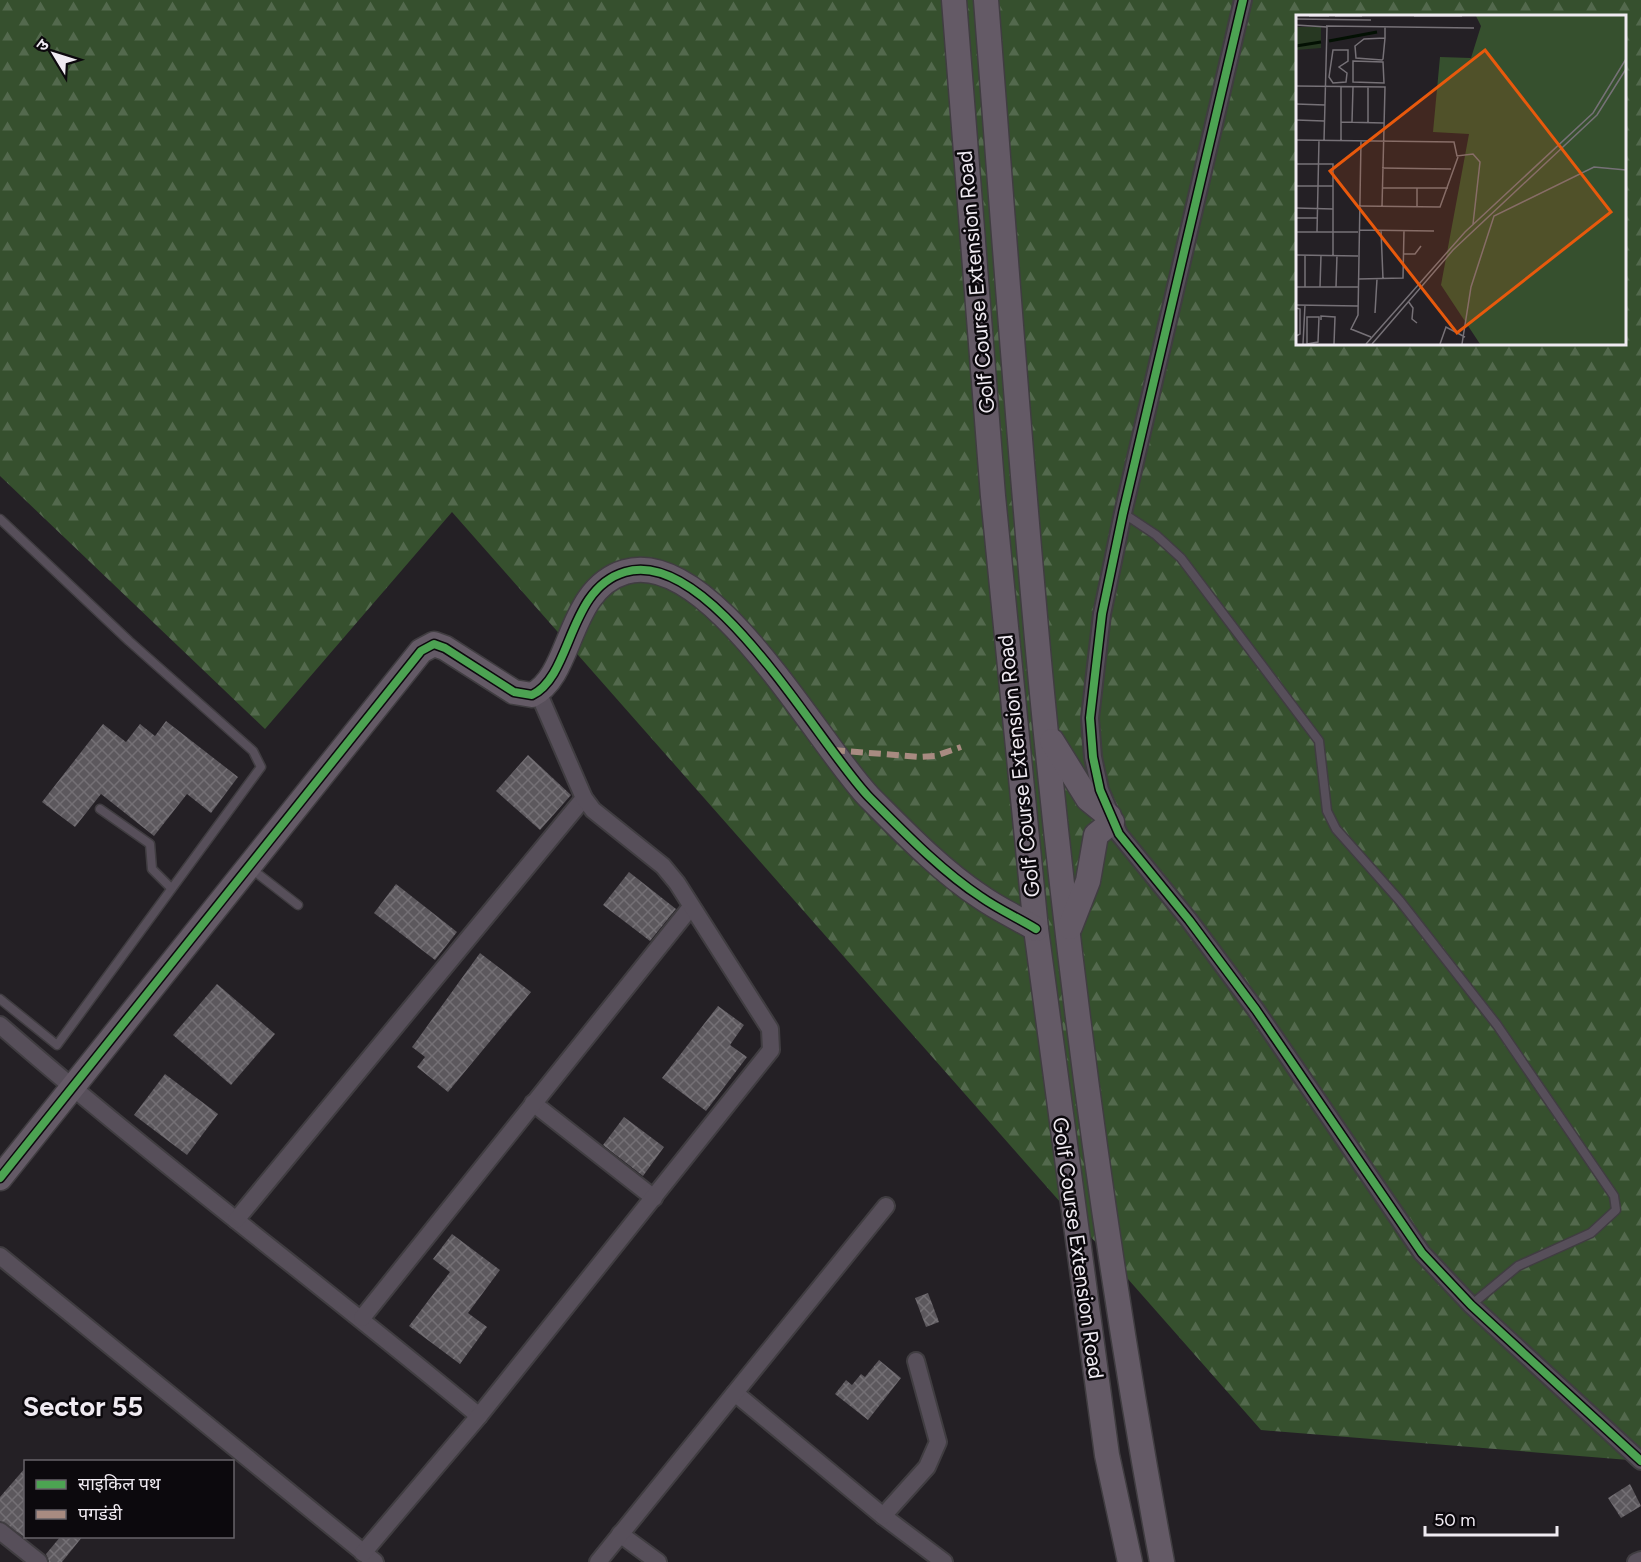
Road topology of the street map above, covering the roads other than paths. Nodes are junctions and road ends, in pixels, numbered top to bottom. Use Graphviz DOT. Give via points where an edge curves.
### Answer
graph roads {
  1 [pos="954,0"];
  2 [pos="986,0"];
  3 [pos="1243,0"];
  4 [pos="1123,513"];
  5 [pos="0,519"];
  6 [pos="1037,637"];
  7 [pos="1006,640"];
  8 [pos="538,692"];
  9 [pos="1046,731"];
  10 [pos="584,798"];
  11 [pos="100,809"];
  12 [pos="1111,819"];
  13 [pos="249,867"];
  14 [pos="171,888"];
  15 [pos="298,905"];
  16 [pos="691,907"];
  17 [pos="1036,929"];
  18 [pos="1069,930"];
  19 [pos="0,999"];
  20 [pos="0,1025"];
  21 [pos="72,1088"];
  22 [pos="533,1103"];
  23 [pos="0,1178"];
  24 [pos="1101,1182"];
  25 [pos="1070,1185"];
  26 [pos="654,1198"];
  27 [pos="886,1206"];
  28 [pos="237,1220"];
  29 [pos="0,1256"];
  30 [pos="1471,1305"];
  31 [pos="362,1318"];
  32 [pos="916,1361"];
  33 [pos="735,1393"];
  34 [pos="479,1416"];
  35 [pos="1641,1461"];
  36 [pos="883,1516"];
  37 [pos="0,1532"];
  38 [pos="620,1534"];
  39 [pos="369,1557"];
  40 [pos="1641,1560"];
  41 [pos="39,1562"];
  42 [pos="598,1562"];
  43 [pos="658,1562"];
  44 [pos="944,1562"];
  45 [pos="1130,1562"];
  46 [pos="1162,1562"];
  47 [pos="1636,1562"];
  1 -- 7 [label="main road, Golf Course Extension Road"];
  2 -- 6 [label="main road, Golf Course Extension Road"];
  3 -- 4 [label="street"];
  4 -- 12 [label="street" via="1102,614 1090,718 1096,772"];
  4 -- 30 [label="lane" via="1181,558 1319,741 1327,811 1336,829 1419,923 1497,1025 1614,1196 1616,1210 1591,1233 1518,1266"];
  5 -- 14 [label="lane" via="258,758 261,767 257,775"];
  6 -- 7 [label="main road"];
  6 -- 9 [label="main road, Golf Course Extension Road"];
  7 -- 17 [label="main road, Golf Course Extension Road"];
  8 -- 10 [label="street"];
  8 -- 13 [label="main road" via="514,692 445,648 428,646 378,701"];
  8 -- 17 [label="main road" via="547,683 596,588 627,571 653,571 680,580 736,629 879,806 962,884"];
  9 -- 12 [label="main road" via="1081,791"];
  9 -- 18 [label="main road, Golf Course Extension Road"];
  10 -- 16 [label="street" via="593,810 663,866"];
  10 -- 28 [label="street"];
  11 -- 14 [label="lane" via="150,844 152,868"];
  12 -- 18 [label="main road" via="1096,835 1088,881"];
  12 -- 30 [label="street" via="1256,1010 1418,1247"];
  13 -- 15 [label="lane"];
  13 -- 21 [label="main road"];
  14 -- 19 [label="lane" via="57,1045"];
  16 -- 22 [label="street"];
  16 -- 26 [label="street" via="770,1029 772,1043 762,1064"];
  17 -- 25 [label="main road, Golf Course Extension Road"];
  18 -- 24 [label="main road, Golf Course Extension Road"];
  20 -- 21 [label="street"];
  21 -- 23 [label="main road"];
  21 -- 28 [label="street"];
  22 -- 26 [label="street"];
  22 -- 31 [label="street"];
  24 -- 25 [label="main road"];
  24 -- 46 [label="main road, Golf Course Extension Road"];
  25 -- 45 [label="main road, Golf Course Extension Road" via="1107,1455"];
  26 -- 34 [label="street"];
  27 -- 33 [label="street"];
  28 -- 31 [label="street"];
  29 -- 39 [label="street"];
  30 -- 35 [label="street"];
  31 -- 34 [label="street"];
  32 -- 36 [label="street" via="938,1442 927,1467"];
  33 -- 36 [label="street"];
  33 -- 38 [label="street"];
  34 -- 39 [label="street"];
  36 -- 44 [label="street"];
  37 -- 41 [label="street"];
  38 -- 42 [label="street"];
  38 -- 43 [label="street"];
  40 -- 47 [label="street"];
}
